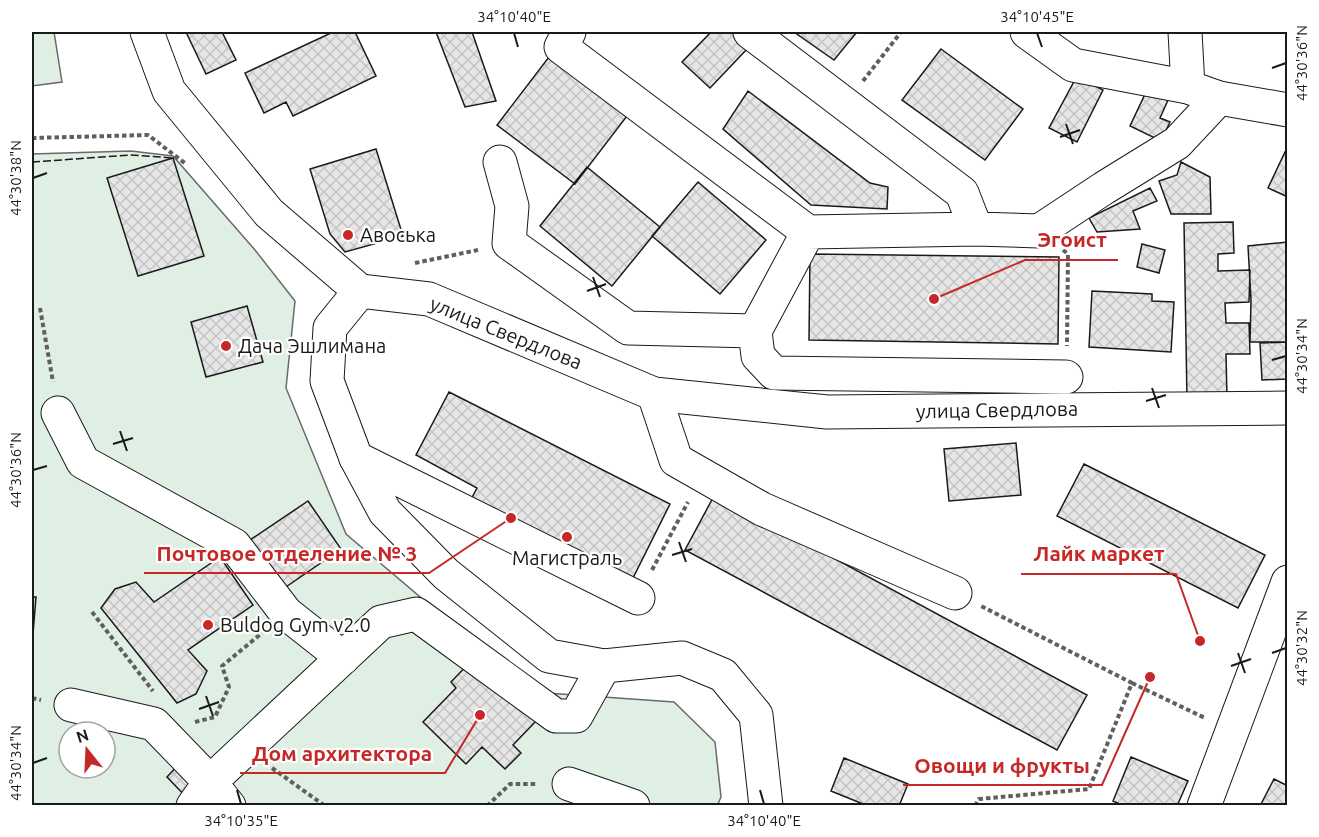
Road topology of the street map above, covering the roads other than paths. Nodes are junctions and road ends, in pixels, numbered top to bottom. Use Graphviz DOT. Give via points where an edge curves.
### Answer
graph roads {
  1 [pos="147,32"];
  2 [pos="568,32"];
  3 [pos="750,32"];
  4 [pos="1027,32"];
  5 [pos="1185,32"];
  6 [pos="1188,87"];
  7 [pos="1219,98"];
  8 [pos="1287,110"];
  9 [pos="500,162"];
  10 [pos="976,229"];
  11 [pos="808,232"];
  12 [pos="360,291"];
  13 [pos="755,331"];
  14 [pos="1066,377"];
  15 [pos="654,394"];
  16 [pos="1287,408"];
  17 [pos="58,413"];
  18 [pos="356,458"];
  19 [pos="1287,582"];
  20 [pos="955,593"];
  21 [pos="638,598"];
  22 [pos="1276,650"];
  23 [pos="343,658"];
  24 [pos="604,666"];
  25 [pos="71,705"];
  26 [pos="570,783"];
  27 [pos="211,798"];
  28 [pos="633,806"];
  29 [pos="765,806"];
  30 [pos="1204,806"];
  1 -- 12 [label="main road" via="169,91 269,213"];
  2 -- 11 [label="main road" via="561,47"];
  3 -- 10 [label="main road" via="962,193"];
  4 -- 6 [label="main road" via="1073,65"];
  5 -- 6 [label="main road"];
  6 -- 7 [label="main road"];
  7 -- 8 [label="main road"];
  7 -- 10 [label="main road" via="1177,143 1039,231"];
  9 -- 13 [label="main road" via="512,206 509,243 628,328"];
  10 -- 11 [label="main road"];
  11 -- 13 [label="main road"];
  12 -- 15 [label="main road, улица Свердлова" via="429,299"];
  12 -- 18 [label="main road" via="330,328 327,381"];
  13 -- 14 [label="main road" via="758,356 774,374"];
  15 -- 16 [label="main road, улица Свердлова" via="827,412"];
  15 -- 20 [label="main road" via="676,460 762,509"];
  17 -- 23 [label="main road" via="83,462 234,545 286,613"];
  18 -- 21 [label="main road"];
  18 -- 24 [label="main road" via="384,512 446,574 549,656"];
  19 -- 22 [label="main road"];
  22 -- 30 [label="main road" via="1232,731"];
  23 -- 24 [label="main road" via="381,622 416,615 556,716 576,716"];
  23 -- 27 [label="main road" via="245,750"];
  24 -- 29 [label="main road" via="682,658 723,675 756,715"];
  25 -- 27 [label="main road" via="154,724"];
  26 -- 28 [label="main road"];
}
